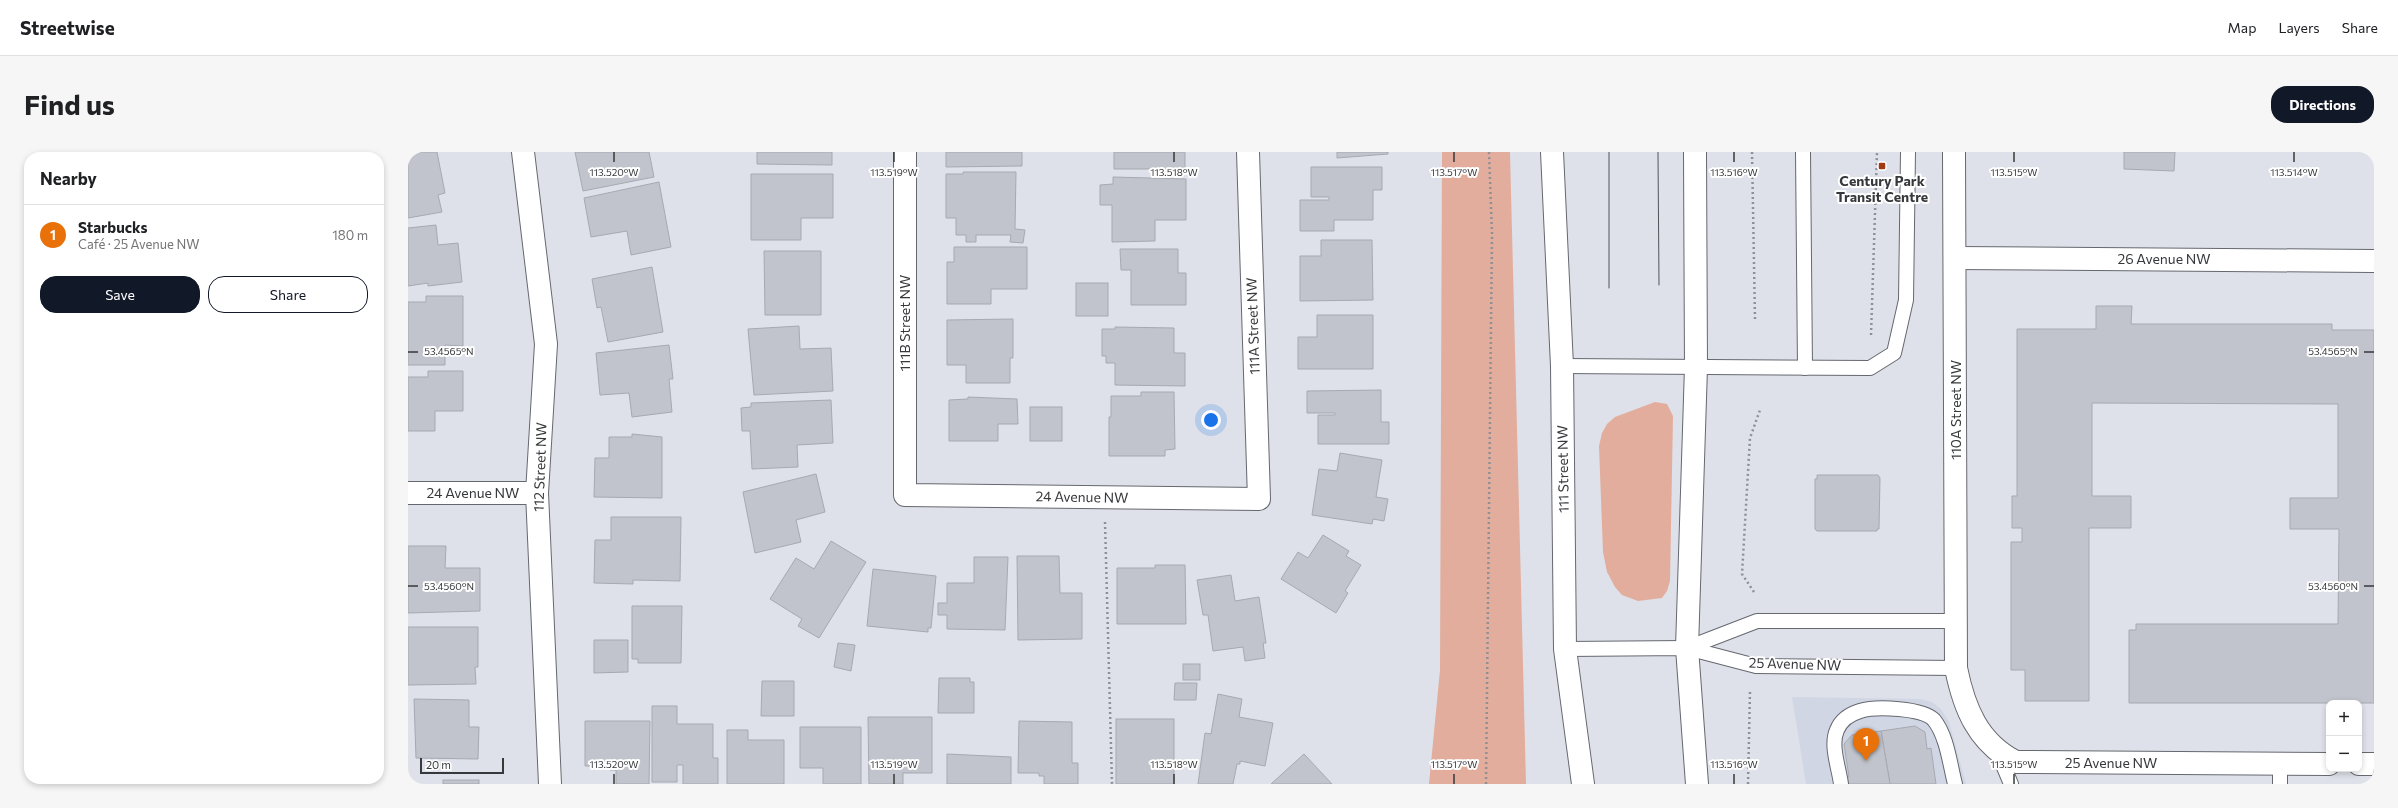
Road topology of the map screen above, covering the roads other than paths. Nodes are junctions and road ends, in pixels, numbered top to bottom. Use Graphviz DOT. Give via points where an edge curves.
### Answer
graph roads {
  1 [pos="523,152"];
  2 [pos="905,152"];
  3 [pos="1248,152"];
  4 [pos="1552,152"];
  5 [pos="1695,152"];
  6 [pos="1803,152"];
  7 [pos="1908,152"];
  8 [pos="1954,152"];
  9 [pos="1955,258"];
  10 [pos="2374,261"];
  11 [pos="1562,366"];
  12 [pos="1696,367"];
  13 [pos="1805,368"];
  14 [pos="537,492"];
  15 [pos="408,493"];
  16 [pos="905,495"];
  17 [pos="1259,499"];
  18 [pos="1956,622"];
  19 [pos="1687,648"];
  20 [pos="1565,649"];
  21 [pos="1956,668"];
  22 [pos="1998,753"];
  23 [pos="2362,764"];
  24 [pos="2374,764"];
  25 [pos="2326,765"];
  26 [pos="2280,774"];
  27 [pos="550,784"];
  28 [pos="1583,784"];
  29 [pos="1697,784"];
  30 [pos="1841,784"];
  31 [pos="1955,784"];
  32 [pos="2011,784"];
  1 -- 14 [label="street, 112 Street NW" via="546,344"];
  2 -- 16 [label="street, 111B Street NW"];
  3 -- 17 [label="street, 111A Street NW"];
  4 -- 11 [label="street, 111 Street NW"];
  5 -- 12 [label="street"];
  6 -- 13 [label="lane"];
  7 -- 13 [label="lane" via="1906,300 1894,353 1870,368"];
  8 -- 9 [label="street, 110A Street NW"];
  9 -- 10 [label="street, 26 Avenue NW"];
  9 -- 18 [label="street, 110A Street NW"];
  11 -- 12 [label="lane"];
  11 -- 20 [label="street, 111 Street NW"];
  12 -- 13 [label="lane"];
  12 -- 19 [label="street"];
  14 -- 15 [label="street, 24 Avenue NW"];
  14 -- 27 [label="street, 112 Street NW"];
  16 -- 17 [label="street, 24 Avenue NW"];
  18 -- 19 [label="lane, 25 Avenue NW" via="1757,622"];
  18 -- 21 [label="street, 110A Street NW"];
  19 -- 20 [label="lane, 25 Avenue NW"];
  19 -- 21 [label="lane, 25 Avenue NW" via="1756,666"];
  19 -- 29 [label="street"];
  20 -- 28 [label="street, 111 Street NW"];
  21 -- 22 [label="street, 25 Avenue NW" via="1961,694 1970,715"];
  22 -- 26 [label="street, 25 Avenue NW" via="2016,762"];
  22 -- 32 [label="lane"];
  23 -- 24 [label="street"];
  25 -- 26 [label="street, 25 Avenue NW"];
  30 -- 31 [label="lane" via="1834,740 1837,730 1842,721 1851,715 1872,710 1914,711 1926,714 1934,720 1941,733"];
}
